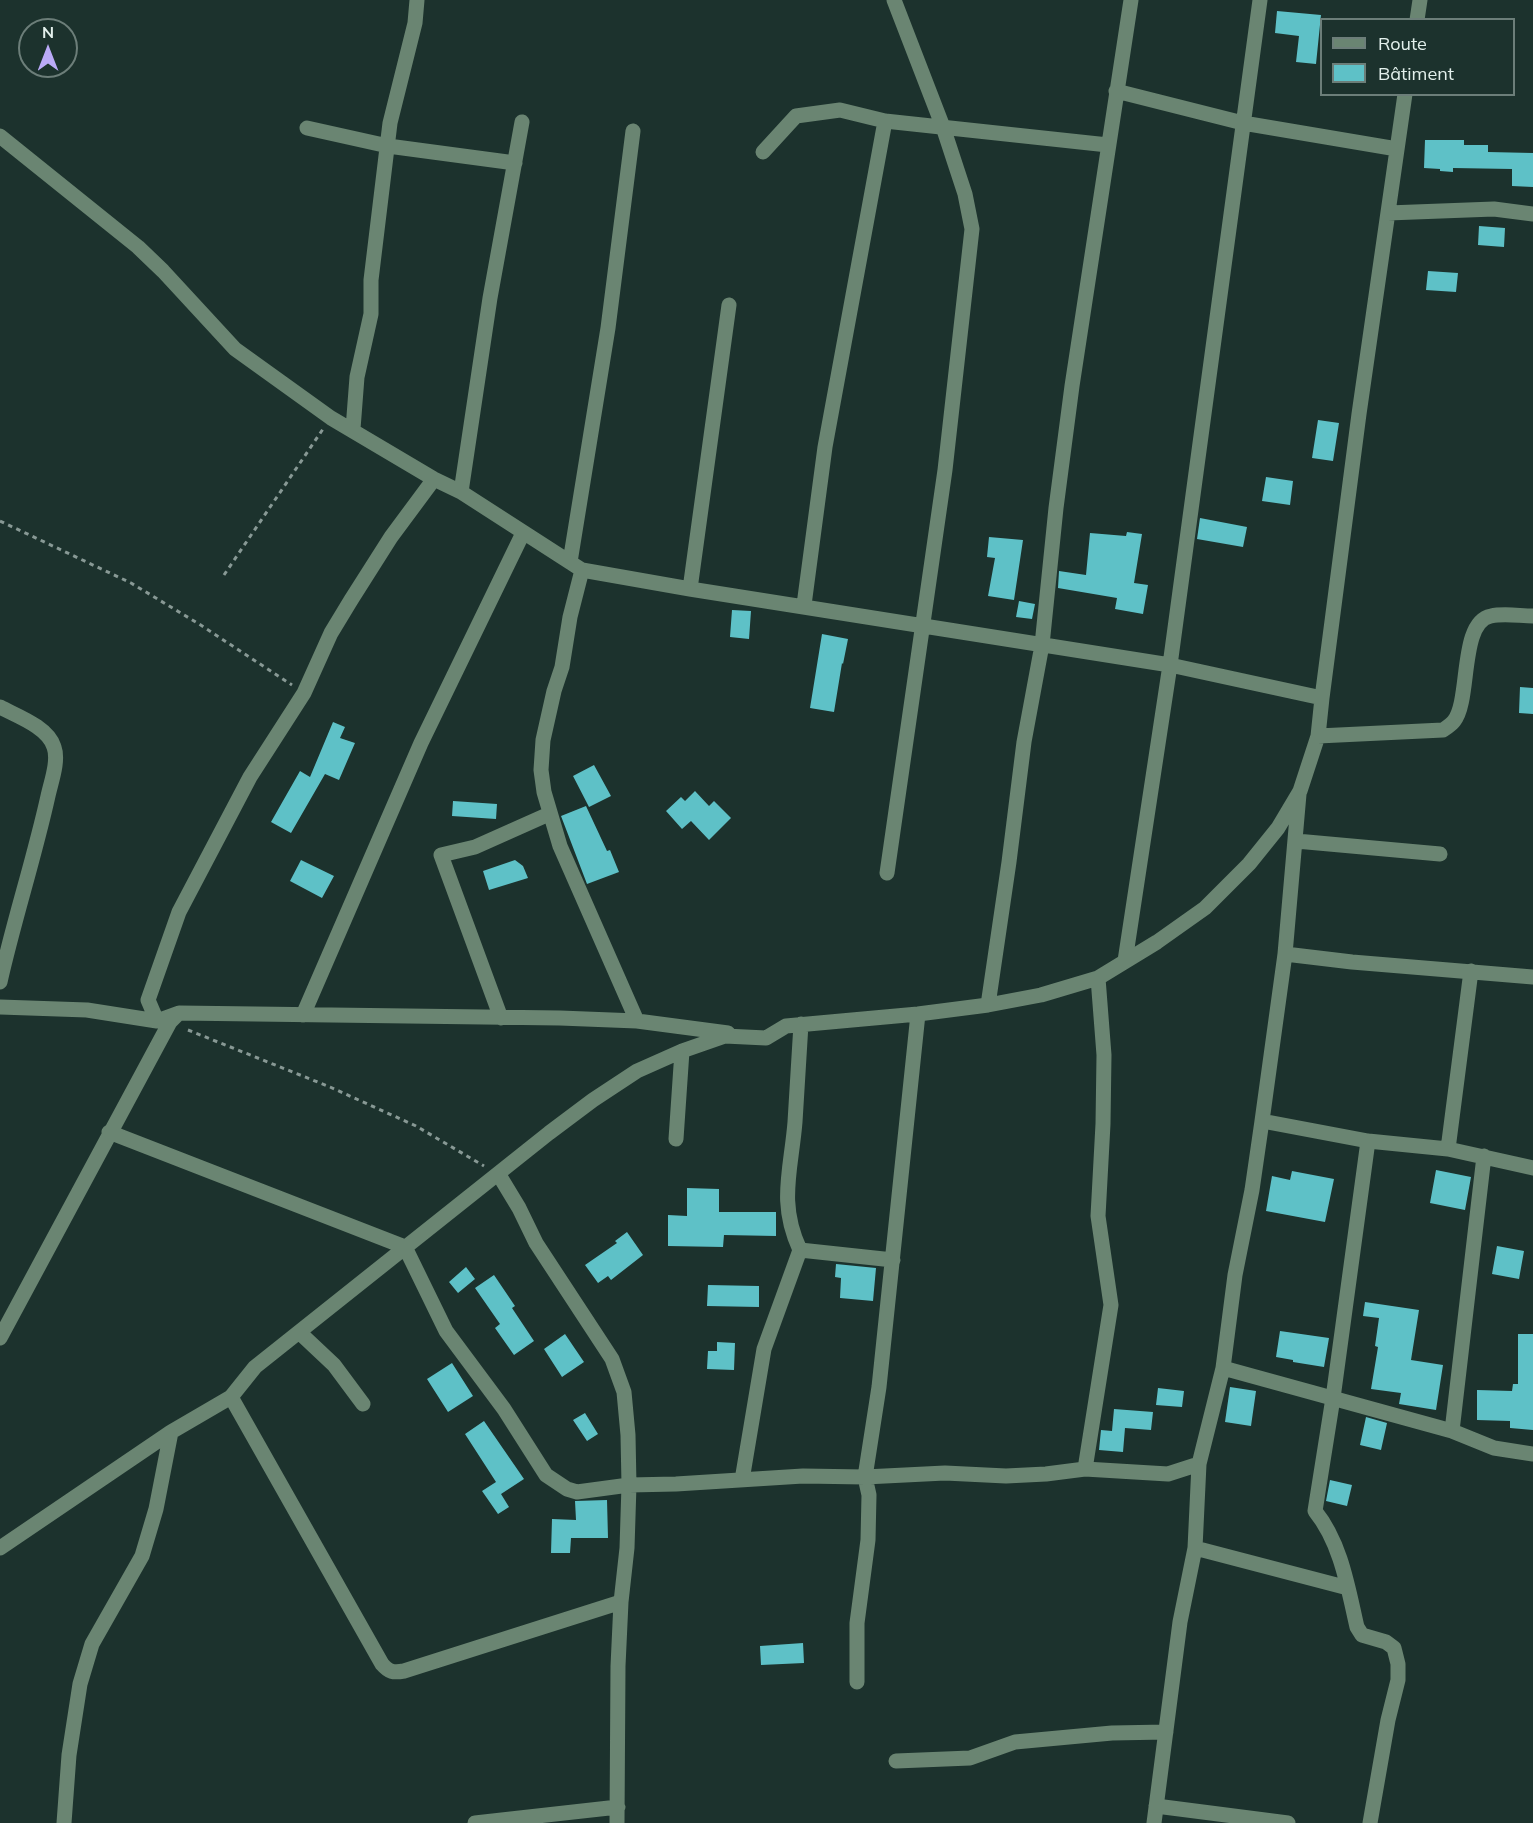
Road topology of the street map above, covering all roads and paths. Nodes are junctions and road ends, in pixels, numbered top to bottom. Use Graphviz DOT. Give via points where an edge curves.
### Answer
graph roads {
  1 [pos="417,0"];
  2 [pos="894,0"];
  3 [pos="1131,0"];
  4 [pos="1260,0"];
  5 [pos="1420,0"];
  6 [pos="1417,18"];
  7 [pos="1116,91"];
  8 [pos="1405,96"];
  9 [pos="885,121"];
  10 [pos="522,122"];
  11 [pos="1243,123"];
  12 [pos="943,127"];
  13 [pos="307,128"];
  14 [pos="633,130"];
  15 [pos="0,136"];
  16 [pos="1108,145"];
  17 [pos="388,146"];
  18 [pos="1397,149"];
  19 [pos="763,153"];
  20 [pos="515,163"];
  21 [pos="1388,213"];
  22 [pos="1533,214"];
  23 [pos="729,305"];
  24 [pos="331,418"];
  25 [pos="353,429"];
  26 [pos="434,478"];
  27 [pos="461,492"];
  28 [pos="0,521"];
  29 [pos="523,533"];
  30 [pos="576,566"];
  31 [pos="224,575"];
  32 [pos="690,589"];
  33 [pos="804,605"];
  34 [pos="1533,616"];
  35 [pos="923,624"];
  36 [pos="1042,645"];
  37 [pos="1170,665"];
  38 [pos="304,693"];
  39 [pos="1322,698"];
  40 [pos="0,707"];
  41 [pos="1318,736"];
  42 [pos="1300,791"];
  43 [pos="549,814"];
  44 [pos="1296,841"];
  45 [pos="1440,854"];
  46 [pos="887,873"];
  47 [pos="1285,954"];
  48 [pos="1125,961"];
  49 [pos="1471,971"];
  50 [pos="1533,977"];
  51 [pos="1098,978"];
  52 [pos="0,982"];
  53 [pos="988,1005"];
  54 [pos="0,1007"];
  55 [pos="918,1014"];
  56 [pos="303,1015"];
  57 [pos="501,1018"];
  58 [pos="168,1019"];
  59 [pos="637,1021"];
  60 [pos="801,1024"];
  61 [pos="766,1038"];
  62 [pos="682,1051"];
  63 [pos="1262,1121"];
  64 [pos="109,1132"];
  65 [pos="676,1139"];
  66 [pos="1368,1141"];
  67 [pos="1448,1149"];
  68 [pos="1484,1156"];
  69 [pos="1533,1168"];
  70 [pos="499,1174"];
  71 [pos="405,1247"];
  72 [pos="800,1251"];
  73 [pos="893,1260"];
  74 [pos="300,1333"];
  75 [pos="0,1338"];
  76 [pos="1223,1368"];
  77 [pos="231,1396"];
  78 [pos="1333,1398"];
  79 [pos="363,1404"];
  80 [pos="1452,1431"];
  81 [pos="171,1432"];
  82 [pos="1533,1454"];
  83 [pos="1199,1464"];
  84 [pos="1085,1469"];
  85 [pos="865,1477"];
  86 [pos="742,1480"];
  87 [pos="629,1485"];
  88 [pos="0,1548"];
  89 [pos="1195,1548"];
  90 [pos="1348,1587"];
  91 [pos="621,1602"];
  92 [pos="857,1682"];
  93 [pos="1166,1732"];
  94 [pos="896,1761"];
  95 [pos="1156,1806"];
  96 [pos="618,1807"];
  97 [pos="64,1823"];
  98 [pos="476,1823"];
  99 [pos="617,1823"];
  100 [pos="1154,1823"];
  101 [pos="1288,1823"];
  102 [pos="1370,1823"];
  1 -- 17 [label="street"];
  2 -- 12 [label="street"];
  3 -- 7 [label="street"];
  4 -- 11 [label="street"];
  5 -- 6 [label="street"];
  7 -- 11 [label="street"];
  7 -- 16 [label="street"];
  8 -- 18 [label="street"];
  9 -- 12 [label="street"];
  9 -- 19 [label="street" via="840,110 796,116"];
  9 -- 33 [label="street" via="825,447"];
  10 -- 20 [label="street"];
  11 -- 18 [label="street"];
  11 -- 37 [label="street"];
  12 -- 16 [label="street"];
  12 -- 35 [label="street" via="965,194 972,230"];
  13 -- 17 [label="street"];
  14 -- 30 [label="street"];
  15 -- 24 [label="street" via="138,247 235,349"];
  16 -- 36 [label="street" via="1059,486"];
  17 -- 20 [label="street"];
  17 -- 25 [label="street" via="370,280 371,314 357,377"];
  18 -- 21 [label="street"];
  20 -- 27 [label="street"];
  21 -- 22 [label="street" via="1494,209"];
  21 -- 39 [label="street"];
  23 -- 32 [label="street"];
  24 -- 25 [label="street"];
  24 -- 31 [label="path"];
  25 -- 26 [label="street"];
  26 -- 27 [label="street"];
  26 -- 38 [label="street" via="391,537 332,633"];
  27 -- 29 [label="street"];
  28 -- 38 [label="path" via="131,583"];
  29 -- 30 [label="street"];
  29 -- 56 [label="street" via="421,743"];
  30 -- 32 [label="street"];
  30 -- 43 [label="street" via="562,667 543,740 541,770"];
  32 -- 33 [label="street"];
  33 -- 35 [label="street"];
  34 -- 41 [label="street" via="1490,616 1479,622 1470,646 1460,707 1454,721 1443,730"];
  35 -- 36 [label="street"];
  35 -- 46 [label="street"];
  36 -- 37 [label="street"];
  36 -- 53 [label="street" via="1023,742"];
  37 -- 39 [label="street"];
  37 -- 48 [label="street"];
  38 -- 58 [label="street" via="250,777 178,912 148,1000"];
  39 -- 41 [label="street"];
  40 -- 52 [label="street" via="41,730 55,748 37,845"];
  41 -- 42 [label="street"];
  42 -- 44 [label="street"];
  42 -- 48 [label="street" via="1278,828 1220,893 1157,942"];
  43 -- 57 [label="street" via="475,847 441,855"];
  43 -- 59 [label="street"];
  44 -- 45 [label="street"];
  44 -- 47 [label="street"];
  47 -- 49 [label="street"];
  47 -- 63 [label="street"];
  48 -- 51 [label="street"];
  49 -- 50 [label="street"];
  49 -- 67 [label="street"];
  51 -- 53 [label="street"];
  51 -- 84 [label="street" via="1104,1055 1098,1216 1111,1305"];
  53 -- 55 [label="street"];
  54 -- 58 [label="street" via="87,1010"];
  55 -- 60 [label="street"];
  55 -- 73 [label="street"];
  56 -- 57 [label="street"];
  56 -- 58 [label="street"];
  57 -- 59 [label="street"];
  58 -- 64 [label="street"];
  58 -- 70 [label="path" via="416,1126"];
  59 -- 61 [label="street"];
  60 -- 61 [label="street" via="786,1026"];
  60 -- 72 [label="street" via="786,1199 791,1232"];
  61 -- 62 [label="street" via="725,1036"];
  62 -- 65 [label="street"];
  62 -- 70 [label="street" via="637,1071 593,1100"];
  63 -- 66 [label="street"];
  63 -- 76 [label="street"];
  64 -- 71 [label="street"];
  64 -- 75 [label="street"];
  66 -- 67 [label="street"];
  66 -- 78 [label="street"];
  67 -- 68 [label="street"];
  68 -- 69 [label="street"];
  68 -- 80 [label="street"];
  70 -- 71 [label="street"];
  70 -- 87 [label="street" via="536,1243 612,1359 624,1392"];
  71 -- 74 [label="street"];
  71 -- 87 [label="street" via="446,1331 504,1409 546,1475 577,1492"];
  72 -- 73 [label="street"];
  72 -- 86 [label="street" via="764,1349"];
  73 -- 85 [label="street"];
  74 -- 77 [label="street" via="255,1368"];
  74 -- 79 [label="street" via="334,1365"];
  76 -- 78 [label="street"];
  76 -- 83 [label="street"];
  77 -- 81 [label="street"];
  77 -- 91 [label="street" via="388,1671 404,1671"];
  78 -- 80 [label="street"];
  78 -- 90 [label="street" via="1315,1511 1326,1524"];
  80 -- 82 [label="street" via="1494,1448"];
  81 -- 88 [label="street"];
  81 -- 97 [label="street" via="142,1556 92,1644 80,1684"];
  83 -- 84 [label="street" via="1168,1474"];
  83 -- 89 [label="street"];
  84 -- 85 [label="street" via="1026,1475 945,1473"];
  85 -- 86 [label="street"];
  85 -- 92 [label="street" via="870,1495 857,1623"];
  86 -- 87 [label="street"];
  87 -- 91 [label="street"];
  89 -- 90 [label="street"];
  89 -- 93 [label="street" via="1180,1622"];
  90 -- 102 [label="street" via="1362,1635 1386,1641 1394,1648 1398,1664"];
  91 -- 96 [label="street"];
  93 -- 94 [label="street" via="1015,1742 970,1758"];
  93 -- 95 [label="street"];
  95 -- 100 [label="street"];
  95 -- 101 [label="street"];
  96 -- 98 [label="street"];
  96 -- 99 [label="street"];
}
